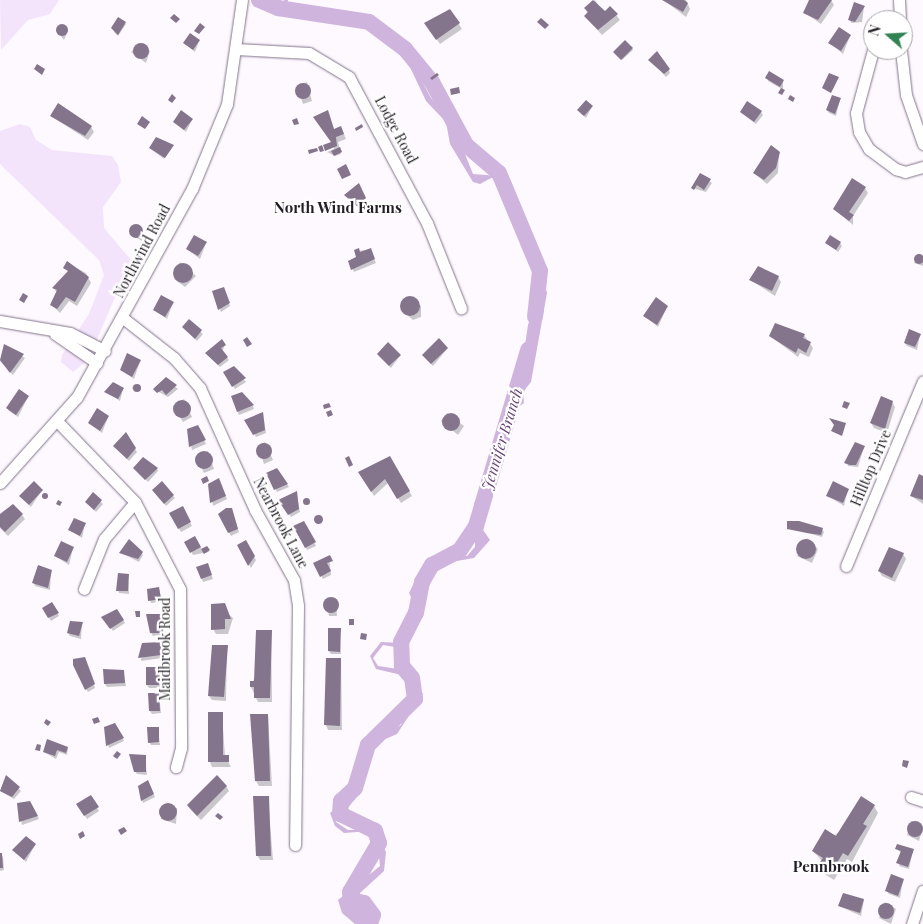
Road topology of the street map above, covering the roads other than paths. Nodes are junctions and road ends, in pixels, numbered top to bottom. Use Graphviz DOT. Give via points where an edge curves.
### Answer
graph roads {
  1 [pos="242,1"];
  2 [pos="236,48"];
  3 [pos="870,60"];
  4 [pos="902,60"];
  5 [pos="923,144"];
  6 [pos="923,167"];
  7 [pos="461,308"];
  8 [pos="123,318"];
  9 [pos="0,321"];
  10 [pos="55,334"];
  11 [pos="104,351"];
  12 [pos="97,363"];
  13 [pos="923,381"];
  14 [pos="58,422"];
  15 [pos="0,483"];
  16 [pos="135,502"];
  17 [pos="846,566"];
  18 [pos="84,589"];
  19 [pos="176,767"];
  20 [pos="911,797"];
  21 [pos="923,801"];
  22 [pos="295,845"];
  23 [pos="923,891"];
  24 [pos="912,924"];
  1 -- 2 [label="street, Northwind Road"];
  2 -- 7 [label="street, Lodge Road" via="309,53 349,77 427,223"];
  2 -- 8 [label="street, Northwind Road" via="227,104 209,154"];
  3 -- 6 [label="street" via="856,114 859,132 869,149 896,169 905,172"];
  4 -- 5 [label="street" via="906,95"];
  8 -- 11 [label="street, Northwind Road"];
  8 -- 22 [label="street, Nearbrook Lane" via="174,358 200,388 255,510 294,580 298,606"];
  9 -- 10 [label="street"];
  10 -- 11 [label="street" via="70,334"];
  10 -- 12 [label="street"];
  11 -- 12 [label="street, Northwind Road"];
  12 -- 14 [label="street, Northwind Road"];
  13 -- 17 [label="street, Hilltop Drive"];
  14 -- 15 [label="street, Northwind Road"];
  14 -- 16 [label="street, Maidbrook Road"];
  16 -- 18 [label="street" via="104,539"];
  16 -- 19 [label="street, Maidbrook Road" via="169,562 182,600 180,748"];
  20 -- 21 [label="street"];
  23 -- 24 [label="street"];
}
